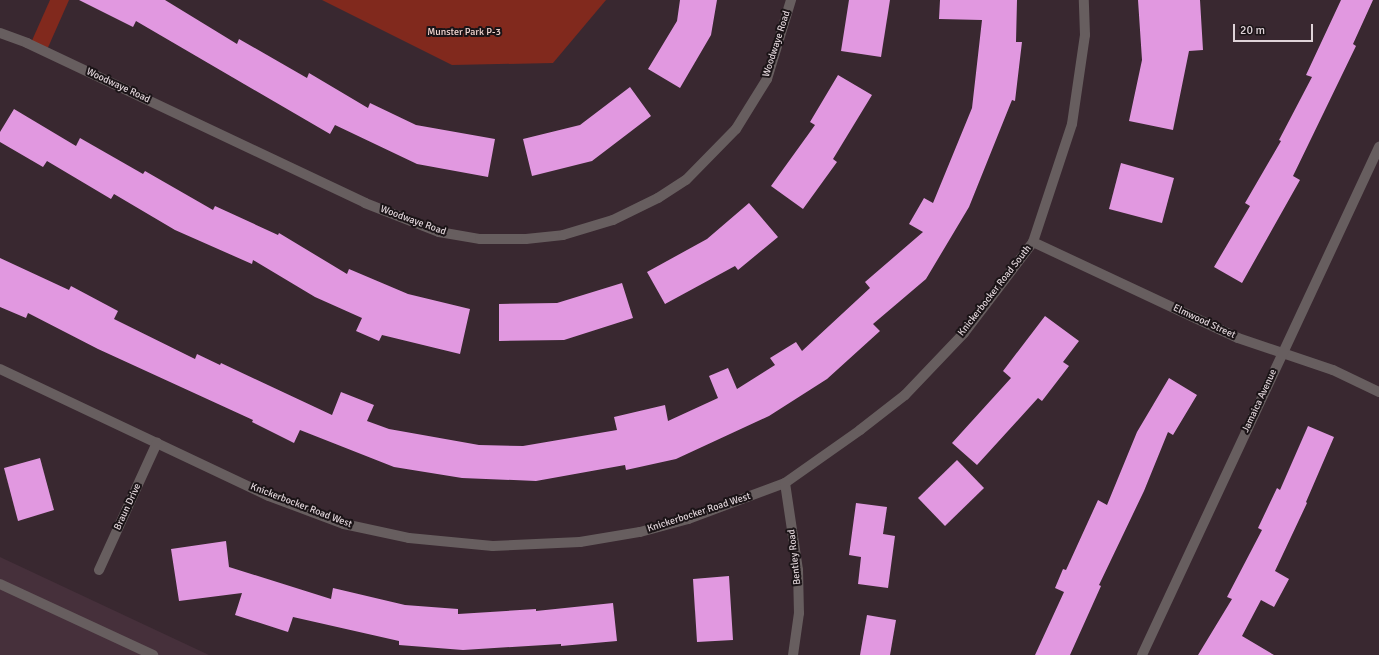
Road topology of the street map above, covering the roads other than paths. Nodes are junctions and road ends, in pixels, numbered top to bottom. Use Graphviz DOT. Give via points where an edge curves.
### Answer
graph roads {
  1 [pos="791,0"];
  2 [pos="1084,0"];
  3 [pos="0,33"];
  4 [pos="1379,147"];
  5 [pos="1033,242"];
  6 [pos="1283,353"];
  7 [pos="0,369"];
  8 [pos="1379,392"];
  9 [pos="157,443"];
  10 [pos="785,483"];
  11 [pos="99,570"];
  12 [pos="0,584"];
  13 [pos="153,655"];
  14 [pos="793,655"];
  15 [pos="1142,655"];
  1 -- 3 [label="street, Woodwaye Road" via="767,79 736,129 686,180 658,198 613,220 563,235 526,239 480,239 438,232 364,203 27,43"];
  2 -- 5 [label="street, Knickerbocker Road South" via="1085,35 1072,124"];
  4 -- 6 [label="street, Jamaica Avenue"];
  5 -- 6 [label="street, Elmwood Street" via="1238,338"];
  5 -- 10 [label="street, Knickerbocker Road South" via="964,333 905,395"];
  6 -- 8 [label="street, Elmwood Street" via="1333,370"];
  6 -- 15 [label="street, Jamaica Avenue"];
  7 -- 9 [label="street, Knickerbocker Road West"];
  9 -- 10 [label="street, Knickerbocker Road West" via="269,496 344,524 410,538 493,546 580,542 640,532 688,519"];
  9 -- 11 [label="street, Braun Drive"];
  10 -- 14 [label="street, Bentley Road" via="798,570 799,613"];
  12 -- 13 [label="street"];
}
